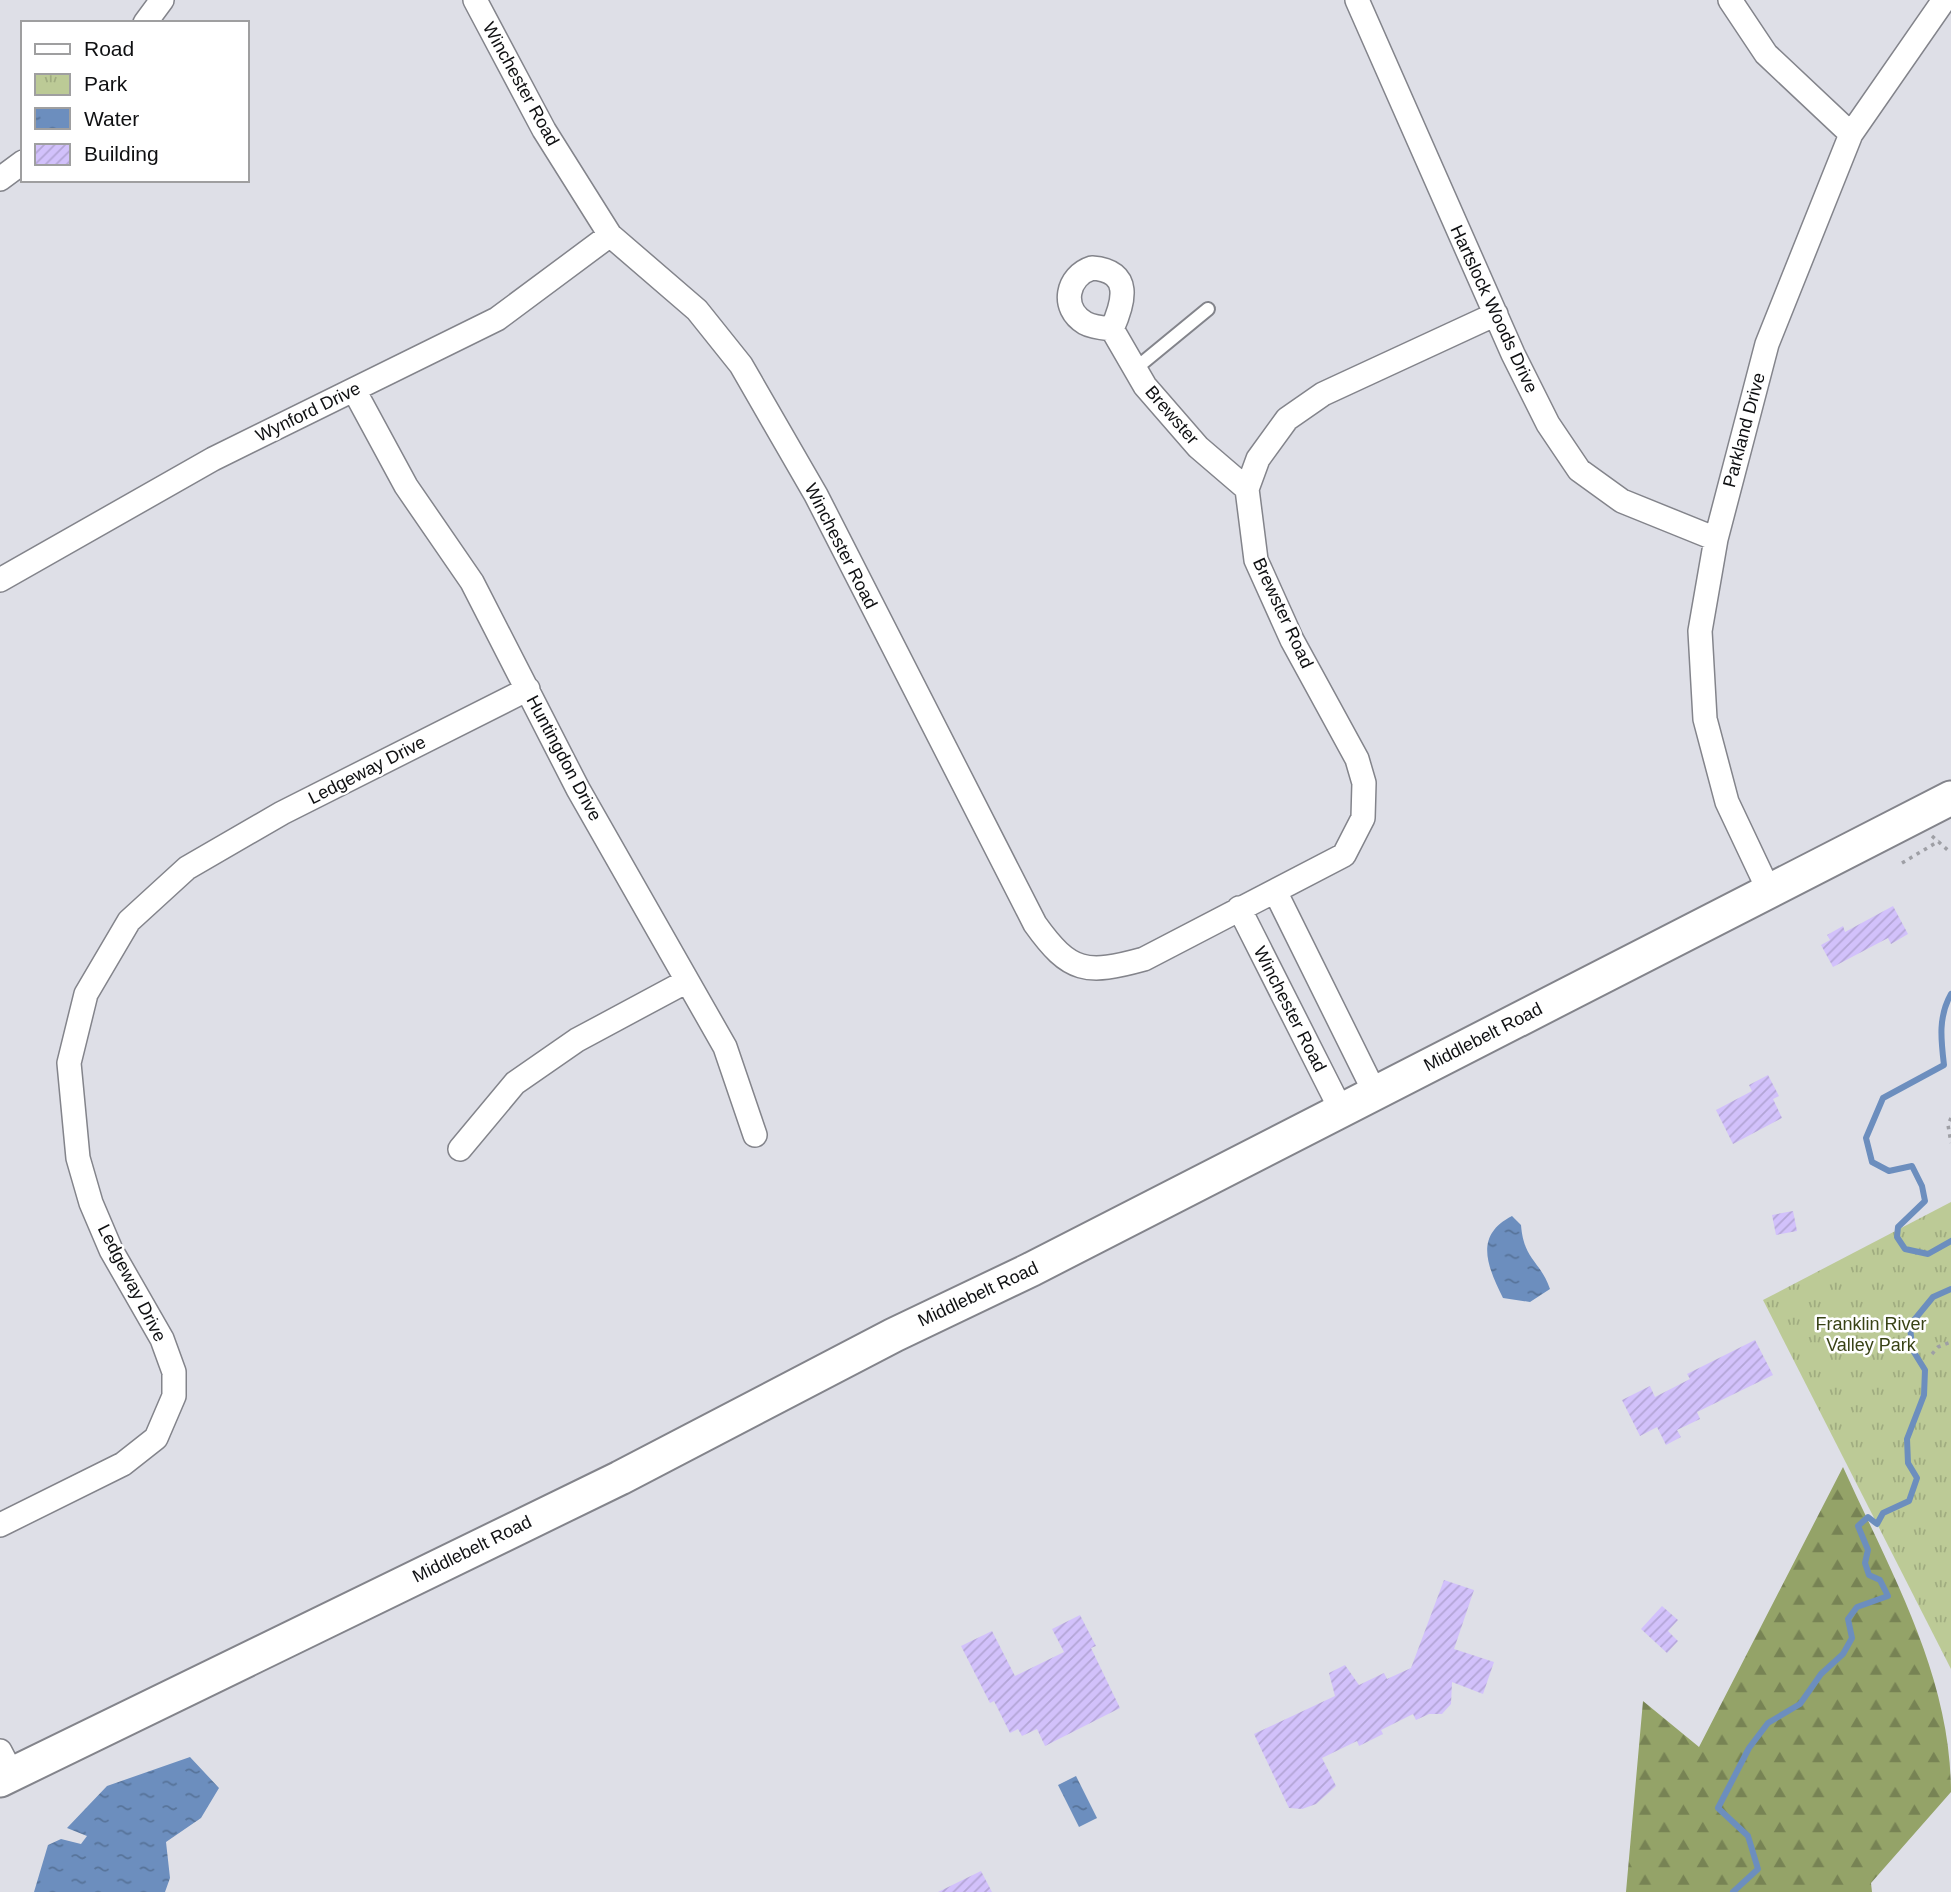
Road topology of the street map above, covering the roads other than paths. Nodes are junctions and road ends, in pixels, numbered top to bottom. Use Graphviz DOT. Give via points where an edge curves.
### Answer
graph roads {
  1 [pos="162,0"];
  2 [pos="475,0"];
  3 [pos="1357,0"];
  4 [pos="1730,0"];
  5 [pos="1944,0"];
  6 [pos="146,21"];
  7 [pos="1851,134"];
  8 [pos="21,163"];
  9 [pos="0,179"];
  10 [pos="610,235"];
  11 [pos="1208,309"];
  12 [pos="1496,314"];
  13 [pos="1112,329"];
  14 [pos="1135,369"];
  15 [pos="354,390"];
  16 [pos="1247,489"];
  17 [pos="1716,539"];
  18 [pos="0,580"];
  19 [pos="528,689"];
  20 [pos="1951,798"];
  21 [pos="1769,891"];
  22 [pos="1257,900"];
  23 [pos="687,981"];
  24 [pos="1375,1093"];
  25 [pos="1341,1110"];
  26 [pos="755,1135"];
  27 [pos="460,1149"];
  28 [pos="0,1525"];
  29 [pos="4,1768"];
  1 -- 6 [label="street"];
  2 -- 10 [label="street, Winchester Road" via="544,130"];
  3 -- 12 [label="street, Hartslock Woods Drive"];
  4 -- 7 [label="street" via="1766,54"];
  5 -- 7 [label="street, Parkland Drive"];
  7 -- 17 [label="street, Parkland Drive" via="1767,344"];
  8 -- 9 [label="street"];
  10 -- 15 [label="street, Wynford Drive" via="497,319"];
  10 -- 22 [label="street, Winchester Road" via="697,310 741,365 816,495 1035,924 1056,954 1084,968 1110,969 1144,959"];
  11 -- 14 [label="lane"];
  12 -- 16 [label="street, Brewster Road" via="1323,394 1287,419 1258,459"];
  12 -- 17 [label="street, Hartslock Woods Drive" via="1548,424 1579,470 1636,508"];
  13 -- 14 [label="street, Brewster"];
  14 -- 16 [label="street, Brewster" via="1198,447"];
  15 -- 18 [label="street, Wynford Drive" via="213,459"];
  15 -- 19 [label="street, Huntingdon Drive" via="406,486 472,582"];
  16 -- 22 [label="street, Brewster Road" via="1256,560 1292,640 1357,759 1364,783 1363,818 1344,855"];
  17 -- 21 [label="street, Parkland Drive" via="1700,631 1704,719 1727,802"];
  19 -- 23 [label="street, Huntingdon Drive" via="578,789"];
  19 -- 28 [label="street, Ledgeway Drive" via="210,854 187,868 129,921 86,994 69,1063 70,1077 78,1158 92,1203 111,1250 162,1339 174,1372 174,1396 156,1438 122,1464"];
  20 -- 21 [label="street, Middlebelt Road"];
  21 -- 24 [label="street, Middlebelt Road"];
  22 -- 24 [label="street"];
  22 -- 25 [label="street, Winchester Road"];
  23 -- 26 [label="street, Huntingdon Drive" via="725,1047"];
  23 -- 27 [label="street" via="577,1040 515,1083"];
  24 -- 25 [label="street, Middlebelt Road"];
  25 -- 29 [label="street, Middlebelt Road" via="620,1478"];
}
